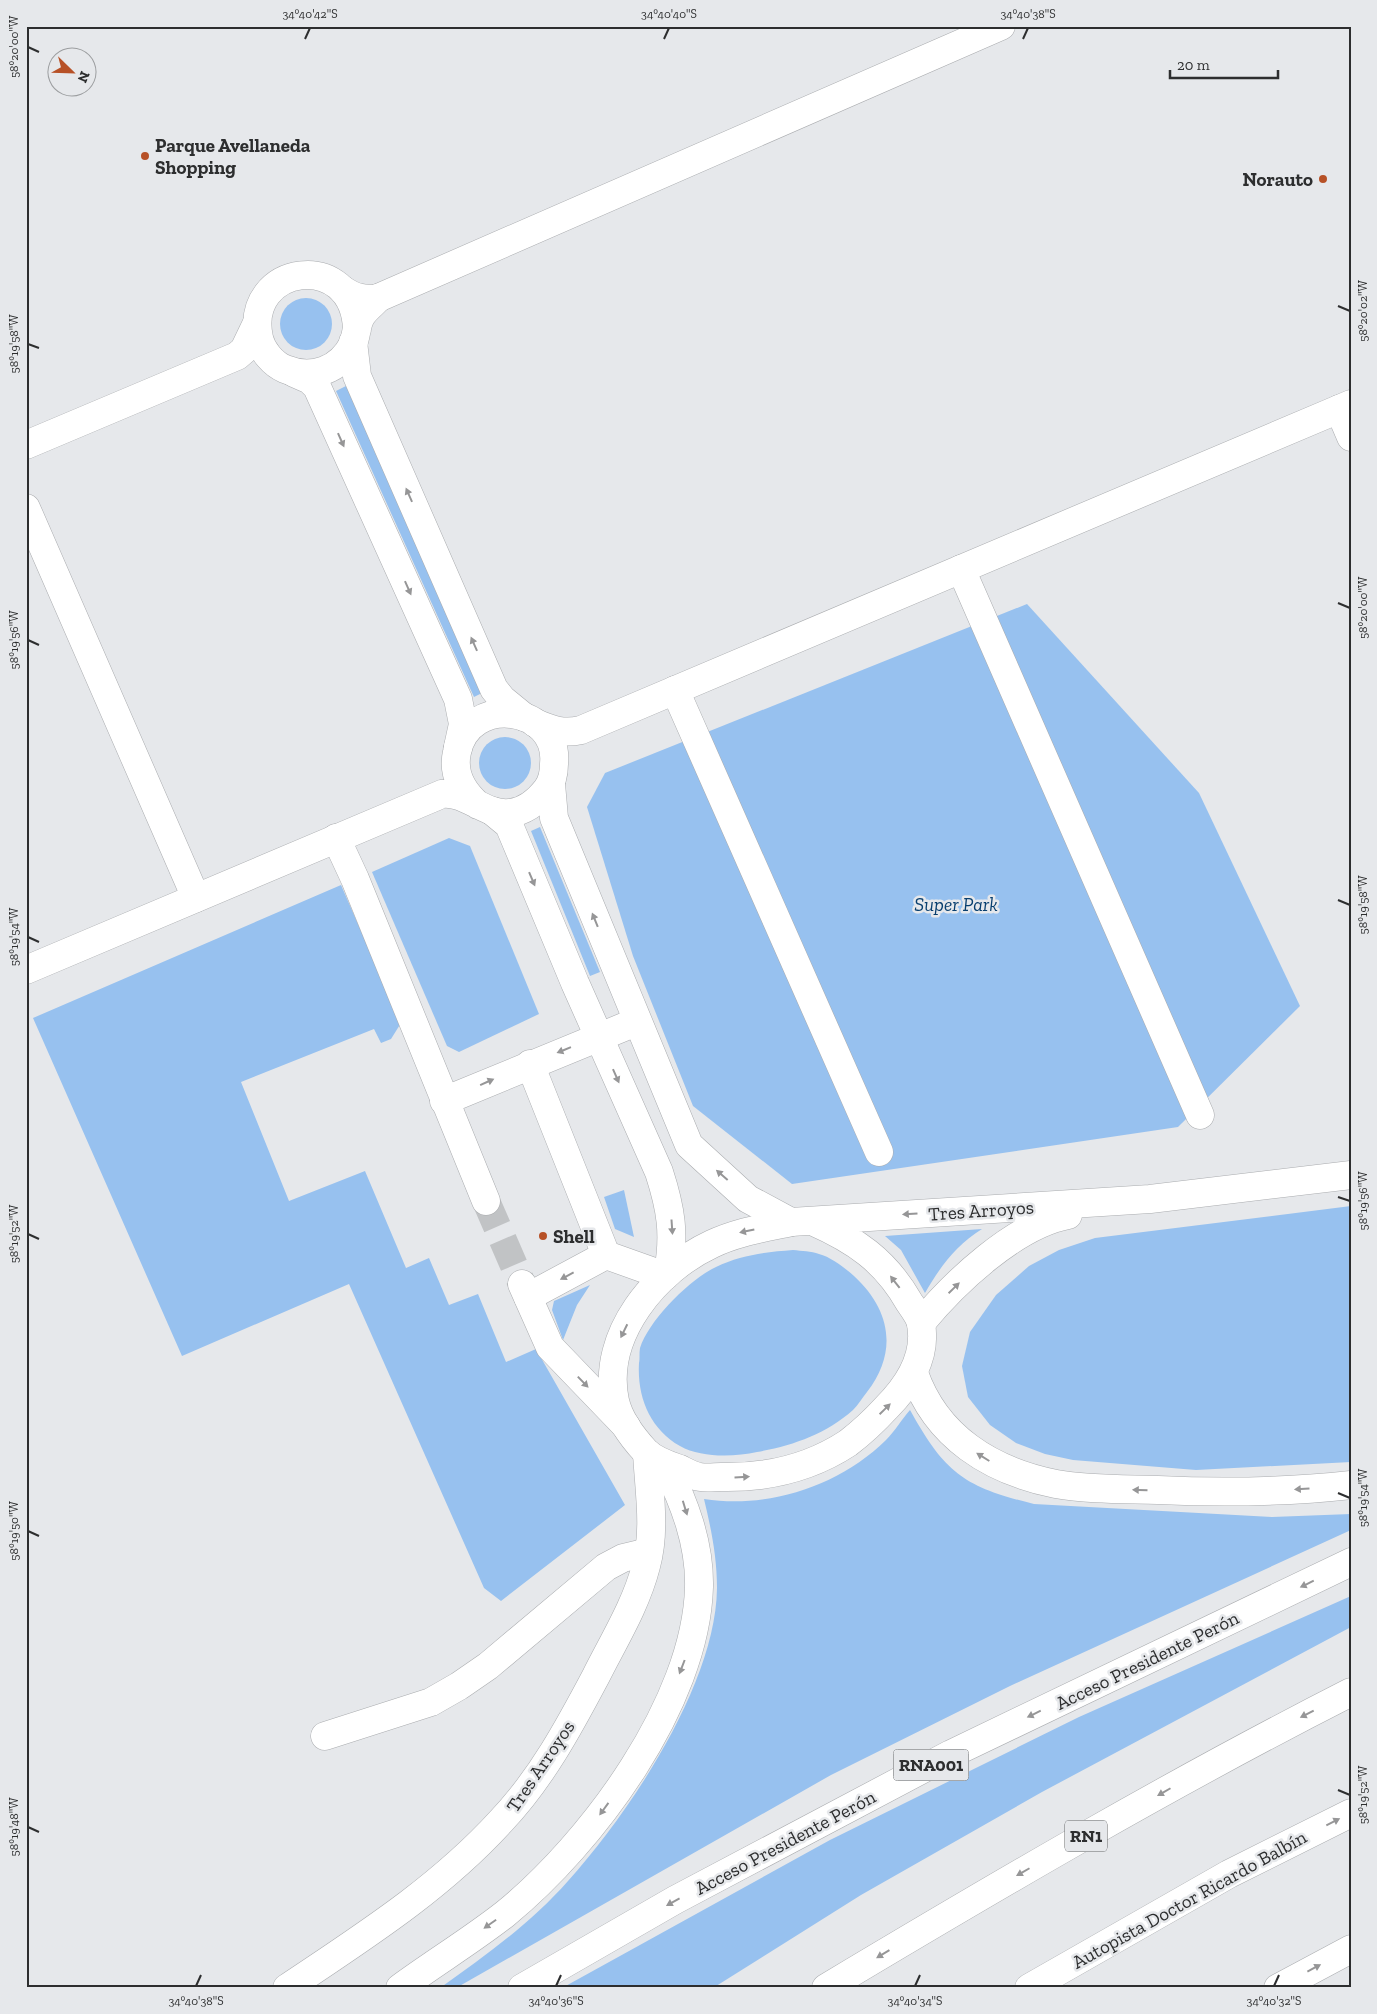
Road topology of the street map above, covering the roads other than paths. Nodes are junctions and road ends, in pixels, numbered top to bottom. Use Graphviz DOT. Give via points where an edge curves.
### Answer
graph roads {
  1 [pos="1002,26"];
  2 [pos="343,290"];
  3 [pos="378,298"];
  4 [pos="256,325"];
  5 [pos="355,336"];
  6 [pos="237,356"];
  7 [pos="287,370"];
  8 [pos="1345,406"];
  9 [pos="1351,437"];
  10 [pos="26,445"];
  11 [pos="26,508"];
  12 [pos="961,569"];
  13 [pos="675,690"];
  14 [pos="530,720"];
  15 [pos="581,730"];
  16 [pos="456,753"];
  17 [pos="552,779"];
  18 [pos="442,794"];
  19 [pos="485,808"];
  20 [pos="336,838"];
  21 [pos="196,898"];
  22 [pos="26,970"];
  23 [pos="636,1022"];
  24 [pos="598,1036"];
  25 [pos="530,1064"];
  26 [pos="444,1101"];
  27 [pos="1200,1115"];
  28 [pos="880,1152"];
  29 [pos="1351,1175"];
  30 [pos="1150,1199"];
  31 [pos="486,1201"];
  32 [pos="801,1221"];
  33 [pos="606,1255"];
  34 [pos="667,1274"];
  35 [pos="921,1323"];
  36 [pos="914,1373"];
  37 [pos="626,1426"];
  38 [pos="656,1458"];
  39 [pos="1351,1486"];
  40 [pos="648,1552"];
  41 [pos="1351,1562"];
  42 [pos="1351,1692"];
  43 [pos="325,1736"];
  44 [pos="1351,1812"];
  45 [pos="1351,1949"];
  46 [pos="287,1988"];
  47 [pos="400,1988"];
  48 [pos="522,1988"];
  49 [pos="826,1988"];
  50 [pos="1029,1988"];
  51 [pos="1278,1988"];
  1 -- 3 [label="main road"];
  2 -- 3 [label="main road" via="360,298"];
  2 -- 4 [label="main road" via="330,279 313,274 296,275 280,281 259,308"];
  2 -- 5 [label="main road" via="356,315"];
  3 -- 5 [label="main road" via="362,315"];
  4 -- 6 [label="main road" via="244,350"];
  4 -- 7 [label="main road" via="268,356"];
  5 -- 7 [label="main road" via="346,355 323,372 309,374"];
  14 -- 5 [label="main road, one-way" via="512,708 494,689 357,376"];
  6 -- 7 [label="main road" via="263,358"];
  6 -- 10 [label="main road"];
  7 -- 16 [label="main road, one-way" via="310,380 317,387 458,700 463,724"];
  8 -- 9 [label="main road"];
  8 -- 12 [label="main road"];
  11 -- 21 [label="main road"];
  12 -- 13 [label="main road"];
  12 -- 27 [label="main road"];
  13 -- 15 [label="main road"];
  13 -- 28 [label="main road"];
  14 -- 15 [label="main road" via="554,731"];
  14 -- 16 [label="main road" via="512,713 494,714 478,720 465,732"];
  14 -- 17 [label="main road" via="551,743 555,758"];
  15 -- 17 [label="main road" via="565,745"];
  16 -- 18 [label="main road"];
  16 -- 19 [label="main road" via="458,781 466,795"];
  17 -- 19 [label="main road" via="538,801 524,809 508,813"];
  23 -- 17 [label="main road, one-way" via="554,818"];
  18 -- 19 [label="main road" via="461,796"];
  18 -- 20 [label="main road"];
  19 -- 24 [label="main road, one-way" via="509,825"];
  20 -- 21 [label="main road"];
  20 -- 26 [label="main road"];
  21 -- 22 [label="main road"];
  23 -- 24 [label="main road"];
  32 -- 23 [label="main road, one-way" via="748,1198 689,1146"];
  24 -- 25 [label="main road, one-way"];
  24 -- 34 [label="main road, one-way" via="670,1204 673,1231"];
  26 -- 25 [label="main road, one-way"];
  25 -- 33 [label="main road"];
  26 -- 31 [label="main road"];
  29 -- 30 [label="main road, Tres Arroyos"];
  30 -- 32 [label="main road, Tres Arroyos, one-way"];
  35 -- 30 [label="main road, Tres Arroyos, one-way" via="975,1268 1036,1224"];
  32 -- 34 [label="main road, Tres Arroyos, one-way" via="737,1234 711,1244"];
  35 -- 32 [label="main road, one-way" via="884,1267 863,1247"];
  33 -- 34 [label="main road"];
  33 -- 37 [label="main road, one-way" via="525,1291 550,1347"];
  34 -- 37 [label="main road, Tres Arroyos, one-way" via="630,1319 613,1364 615,1401"];
  35 -- 36 [label="main road"];
  38 -- 36 [label="main road, one-way" via="700,1477 764,1476 795,1468 849,1442 898,1397"];
  39 -- 36 [label="main road, one-way" via="1264,1492 1186,1492 1084,1488 1016,1474 984,1458 956,1438 933,1413"];
  37 -- 38 [label="main road"];
  38 -- 40 [label="main road, Tres Arroyos"];
  38 -- 47 [label="main road, one-way" via="682,1500 694,1545 699,1586 686,1658 661,1716 621,1786 595,1822 548,1874 505,1914"];
  40 -- 43 [label="main road" via="623,1558 606,1567 488,1666 431,1702"];
  40 -- 46 [label="main road, Tres Arroyos" via="647,1565 633,1605 566,1732 503,1820 464,1860 401,1912"];
  41 -- 48 [label="main road, Acceso Presidente Perón / RNA001, one-way" via="951,1754 675,1900"];
  42 -- 49 [label="main road, RN1, one-way" via="1238,1749"];
  50 -- 44 [label="main road, Autopista Doctor Ricardo Balbín, one-way" via="1229,1874"];
  51 -- 45 [label="main road, one-way"];
}
